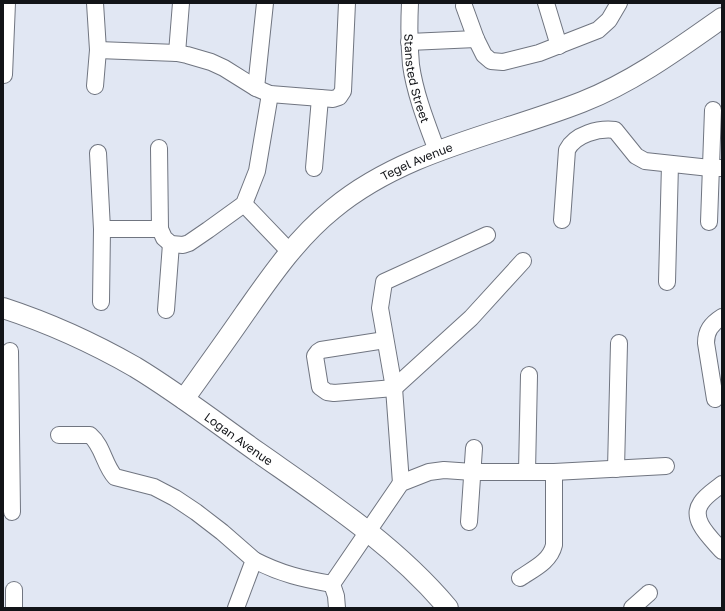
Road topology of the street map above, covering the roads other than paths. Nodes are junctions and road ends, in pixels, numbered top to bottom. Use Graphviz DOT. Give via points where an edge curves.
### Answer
graph roads {
  1 [pos="7,3"];
  2 [pos="95,3"];
  3 [pos="181,3"];
  4 [pos="265,3"];
  5 [pos="347,3"];
  6 [pos="410,3"];
  7 [pos="546,3"];
  8 [pos="619,3"];
  9 [pos="464,6"];
  10 [pos="5,20"];
  11 [pos="720,22"];
  12 [pos="476,39"];
  13 [pos="409,42"];
  14 [pos="559,46"];
  15 [pos="98,50"];
  16 [pos="177,53"];
  17 [pos="4,75"];
  18 [pos="95,86"];
  19 [pos="263,91"];
  20 [pos="320,98"];
  21 [pos="713,110"];
  22 [pos="159,148"];
  23 [pos="437,151"];
  24 [pos="98,153"];
  25 [pos="670,164"];
  26 [pos="314,168"];
  27 [pos="716,168"];
  28 [pos="244,204"];
  29 [pos="562,220"];
  30 [pos="709,222"];
  31 [pos="102,229"];
  32 [pos="160,229"];
  33 [pos="486,235"];
  34 [pos="171,244"];
  35 [pos="290,252"];
  36 [pos="523,261"];
  37 [pos="667,282"];
  38 [pos="101,302"];
  39 [pos="3,308"];
  40 [pos="166,310"];
  41 [pos="722,317"];
  42 [pos="385,340"];
  43 [pos="619,343"];
  44 [pos="10,352"];
  45 [pos="529,375"];
  46 [pos="394,388"];
  47 [pos="184,400"];
  48 [pos="715,400"];
  49 [pos="59,434"];
  50 [pos="7,443"];
  51 [pos="474,448"];
  52 [pos="666,466"];
  53 [pos="616,468"];
  54 [pos="473,472"];
  55 [pos="527,472"];
  56 [pos="554,472"];
  57 [pos="401,482"];
  58 [pos="722,484"];
  59 [pos="12,512"];
  60 [pos="469,522"];
  61 [pos="369,531"];
  62 [pos="722,551"];
  63 [pos="254,560"];
  64 [pos="520,578"];
  65 [pos="332,584"];
  66 [pos="14,590"];
  67 [pos="649,593"];
  68 [pos="14,608"];
  69 [pos="236,608"];
  70 [pos="337,608"];
  71 [pos="448,608"];
  72 [pos="632,608"];
  1 -- 10 [label="street"];
  2 -- 15 [label="street"];
  3 -- 16 [label="street"];
  4 -- 19 [label="street"];
  5 -- 20 [label="street" via="343,90 336,98"];
  6 -- 13 [label="street, Stansted Street"];
  7 -- 14 [label="street"];
  8 -- 14 [label="street" via="609,20 598,30"];
  9 -- 12 [label="street"];
  10 -- 17 [label="street"];
  11 -- 23 [label="street, Tegel Avenue" via="609,90 560,110"];
  12 -- 13 [label="street"];
  12 -- 14 [label="street" via="484,55 496,62"];
  13 -- 23 [label="street, Stansted Street" via="414,80"];
  15 -- 16 [label="street"];
  15 -- 18 [label="street"];
  16 -- 19 [label="street" via="211,62"];
  19 -- 20 [label="street"];
  19 -- 28 [label="street" via="258,166"];
  20 -- 26 [label="street"];
  21 -- 27 [label="street"];
  22 -- 32 [label="street"];
  23 -- 35 [label="street, Tegel Avenue" via="365,186 334,208"];
  24 -- 31 [label="street"];
  25 -- 27 [label="street"];
  25 -- 29 [label="street" via="640,159 615,130 598,130 586,134 567,150"];
  25 -- 37 [label="street"];
  27 -- 30 [label="street"];
  28 -- 34 [label="street" via="190,243"];
  28 -- 35 [label="street"];
  31 -- 32 [label="street"];
  31 -- 38 [label="street"];
  32 -- 34 [label="street"];
  33 -- 42 [label="street" via="384,282 380,308"];
  34 -- 40 [label="street"];
  35 -- 47 [label="street, Tegel Avenue"];
  36 -- 46 [label="street" via="471,318"];
  39 -- 47 [label="street, Logan Avenue" via="44,322 94,345 136,368"];
  41 -- 48 [label="street" via="714,322 706,336"];
  42 -- 46 [label="street"];
  42 -- 46 [label="street" via="318,352 315,356 319,385 334,394"];
  43 -- 53 [label="street"];
  44 -- 50 [label="street"];
  45 -- 55 [label="street"];
  46 -- 57 [label="street"];
  47 -- 61 [label="street, Logan Avenue"];
  49 -- 63 [label="street" via="90,435 96,441 115,477 154,487 175,498 222,532"];
  50 -- 59 [label="street"];
  51 -- 54 [label="street"];
  52 -- 53 [label="street"];
  53 -- 56 [label="street"];
  54 -- 55 [label="street"];
  54 -- 57 [label="street" via="429,472"];
  54 -- 60 [label="street"];
  55 -- 56 [label="street"];
  56 -- 64 [label="street" via="552,552 545,561"];
  57 -- 61 [label="street"];
  58 -- 62 [label="street" via="700,504 697,512 702,527"];
  61 -- 65 [label="street"];
  61 -- 71 [label="street, Logan Avenue" via="416,574"];
  63 -- 65 [label="street" via="280,572"];
  63 -- 69 [label="street"];
  65 -- 70 [label="street"];
  66 -- 68 [label="street"];
  67 -- 72 [label="street"];
}
